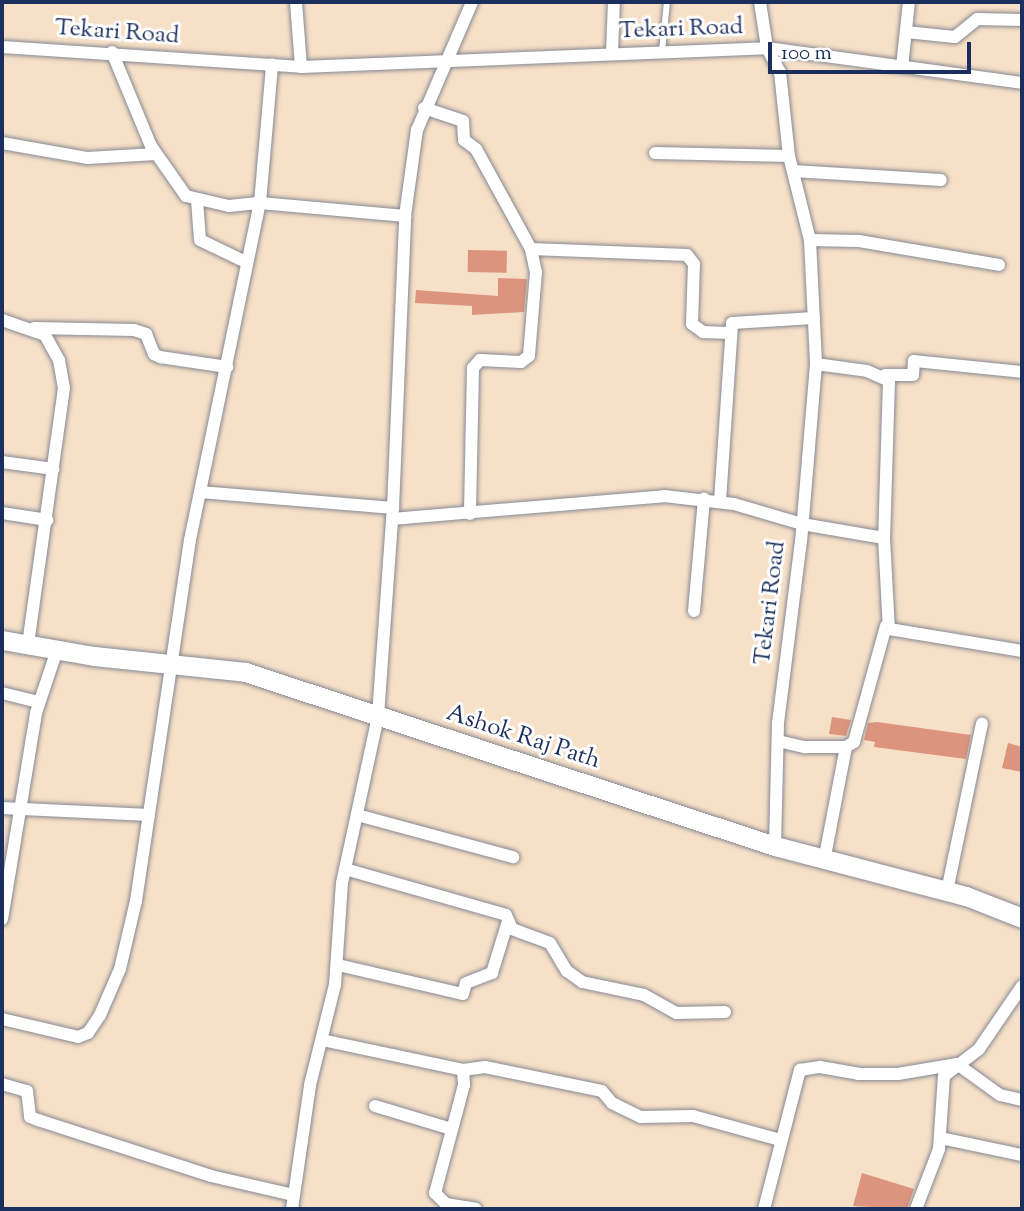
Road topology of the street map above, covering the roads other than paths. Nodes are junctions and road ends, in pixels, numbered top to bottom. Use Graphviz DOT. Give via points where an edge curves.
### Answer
graph roads {
  1 [pos="296,2"];
  2 [pos="472,2"];
  3 [pos="614,2"];
  4 [pos="667,2"];
  5 [pos="760,2"];
  6 [pos="909,2"];
  7 [pos="1022,20"];
  8 [pos="906,32"];
  9 [pos="2,47"];
  10 [pos="767,48"];
  11 [pos="112,51"];
  12 [pos="662,51"];
  13 [pos="612,53"];
  14 [pos="446,61"];
  15 [pos="272,65"];
  16 [pos="301,67"];
  17 [pos="902,67"];
  18 [pos="1022,83"];
  19 [pos="424,108"];
  20 [pos="2,143"];
  21 [pos="655,153"];
  22 [pos="156,154"];
  23 [pos="789,156"];
  24 [pos="793,171"];
  25 [pos="941,180"];
  26 [pos="197,200"];
  27 [pos="260,203"];
  28 [pos="405,216"];
  29 [pos="810,240"];
  30 [pos="531,249"];
  31 [pos="246,262"];
  32 [pos="999,265"];
  33 [pos="814,318"];
  34 [pos="2,320"];
  35 [pos="34,328"];
  36 [pos="729,333"];
  37 [pos="816,364"];
  38 [pos="227,367"];
  39 [pos="1022,372"];
  40 [pos="885,375"];
  41 [pos="2,462"];
  42 [pos="54,469"];
  43 [pos="200,492"];
  44 [pos="704,498"];
  45 [pos="720,501"];
  46 [pos="2,513"];
  47 [pos="393,513"];
  48 [pos="470,514"];
  49 [pos="47,520"];
  50 [pos="802,524"];
  51 [pos="884,538"];
  52 [pos="694,611"];
  53 [pos="886,626"];
  54 [pos="2,640"];
  55 [pos="28,645"];
  56 [pos="57,650"];
  57 [pos="1022,652"];
  58 [pos="170,661"];
  59 [pos="2,693"];
  60 [pos="39,702"];
  61 [pos="378,716"];
  62 [pos="982,724"];
  63 [pos="778,741"];
  64 [pos="846,747"];
  65 [pos="2,808"];
  66 [pos="20,810"];
  67 [pos="149,815"];
  68 [pos="356,815"];
  69 [pos="775,846"];
  70 [pos="825,856"];
  71 [pos="513,857"];
  72 [pos="345,869"];
  73 [pos="5,889"];
  74 [pos="947,891"];
  75 [pos="1022,918"];
  76 [pos="2,919"];
  77 [pos="508,921"];
  78 [pos="338,965"];
  79 [pos="1022,986"];
  80 [pos="725,1012"];
  81 [pos="2,1019"];
  82 [pos="322,1040"];
  83 [pos="957,1064"];
  84 [pos="463,1070"];
  85 [pos="2,1084"];
  86 [pos="1022,1100"];
  87 [pos="375,1107"];
  88 [pos="452,1129"];
  89 [pos="940,1138"];
  90 [pos="780,1140"];
  91 [pos="1022,1155"];
  92 [pos="293,1195"];
  93 [pos="292,1209"];
  94 [pos="476,1209"];
  95 [pos="764,1209"];
  96 [pos="916,1209"];
  1 -- 16 [label="street"];
  2 -- 14 [label="street"];
  3 -- 13 [label="street"];
  4 -- 12 [label="lane"];
  5 -- 10 [label="street"];
  6 -- 8 [label="street"];
  7 -- 8 [label="street" via="977,19 955,37"];
  8 -- 17 [label="street"];
  9 -- 11 [label="street, Tekari Road"];
  10 -- 12 [label="street, Tekari Road"];
  10 -- 17 [label="street"];
  10 -- 23 [label="street, Tekari Road" via="780,72"];
  11 -- 15 [label="street, Tekari Road"];
  11 -- 22 [label="street"];
  12 -- 13 [label="street, Tekari Road"];
  13 -- 14 [label="street, Tekari Road" via="522,61"];
  14 -- 16 [label="street, Tekari Road"];
  14 -- 19 [label="street"];
  15 -- 16 [label="street, Tekari Road"];
  15 -- 27 [label="street"];
  17 -- 18 [label="street"];
  19 -- 28 [label="street"];
  19 -- 30 [label="street" via="463,121 464,139 475,149"];
  20 -- 22 [label="street" via="86,158"];
  21 -- 23 [label="street"];
  22 -- 26 [label="street" via="169,177 186,196"];
  23 -- 24 [label="street, Tekari Road"];
  24 -- 25 [label="street"];
  24 -- 29 [label="street, Tekari Road"];
  26 -- 27 [label="street" via="229,206"];
  26 -- 31 [label="street" via="200,240"];
  27 -- 28 [label="street"];
  27 -- 31 [label="street"];
  28 -- 47 [label="street"];
  29 -- 32 [label="street" via="859,241"];
  29 -- 33 [label="street, Tekari Road"];
  30 -- 36 [label="street" via="687,255 694,264 692,324 703,332"];
  30 -- 48 [label="street" via="536,272 529,356 521,362 480,360 473,368"];
  31 -- 38 [label="street"];
  33 -- 36 [label="street" via="737,321"];
  33 -- 37 [label="street, Tekari Road"];
  34 -- 35 [label="street"];
  35 -- 38 [label="street" via="134,330 146,334 154,354 160,357"];
  35 -- 42 [label="street" via="52,344 62,373 64,402"];
  36 -- 45 [label="street"];
  37 -- 40 [label="street"];
  37 -- 50 [label="street, Tekari Road"];
  38 -- 43 [label="street"];
  39 -- 40 [label="street" via="914,361 913,375"];
  40 -- 51 [label="street" via="891,392"];
  41 -- 42 [label="street"];
  42 -- 49 [label="street"];
  43 -- 47 [label="street"];
  43 -- 58 [label="street"];
  44 -- 45 [label="street"];
  44 -- 48 [label="street" via="664,496"];
  44 -- 52 [label="street"];
  45 -- 50 [label="street"];
  46 -- 49 [label="street"];
  47 -- 48 [label="street"];
  47 -- 61 [label="street"];
  49 -- 55 [label="street"];
  50 -- 51 [label="street"];
  50 -- 63 [label="street, Tekari Road"];
  51 -- 53 [label="street"];
  53 -- 57 [label="street"];
  53 -- 64 [label="street" via="858,738"];
  54 -- 55 [label="main road, Ashok Raj Path"];
  55 -- 56 [label="main road, Ashok Raj Path"];
  56 -- 58 [label="main road, Ashok Raj Path"];
  56 -- 60 [label="street"];
  58 -- 61 [label="main road, Ashok Raj Path" via="245,672"];
  58 -- 67 [label="street"];
  59 -- 60 [label="street"];
  60 -- 66 [label="street"];
  61 -- 68 [label="street"];
  61 -- 69 [label="main road, Ashok Raj Path"];
  62 -- 74 [label="street"];
  63 -- 64 [label="street" via="805,747"];
  63 -- 69 [label="street, Tekari Road"];
  64 -- 70 [label="street"];
  65 -- 66 [label="street"];
  66 -- 67 [label="street"];
  66 -- 73 [label="street"];
  67 -- 81 [label="street" via="120,969 88,1033 69,1037"];
  68 -- 71 [label="street"];
  68 -- 72 [label="street"];
  69 -- 70 [label="main road, Ashok Raj Path"];
  70 -- 74 [label="main road, Ashok Raj Path"];
  72 -- 77 [label="street" via="497,911"];
  72 -- 78 [label="street"];
  73 -- 76 [label="street"];
  74 -- 75 [label="main road, Ashok Raj Path"];
  77 -- 78 [label="street" via="492,973 466,983 463,994"];
  77 -- 80 [label="street" via="512,929 550,943 567,971 582,982 644,995 676,1013"];
  78 -- 82 [label="street"];
  79 -- 83 [label="street" via="979,1049"];
  82 -- 84 [label="street"];
  82 -- 92 [label="street"];
  83 -- 86 [label="street" via="992,1091"];
  83 -- 89 [label="street" via="944,1076"];
  83 -- 90 [label="street" via="898,1074 858,1074 820,1067 800,1070"];
  84 -- 88 [label="street" via="464,1085"];
  84 -- 90 [label="street" via="485,1067 602,1091 612,1103 641,1117 693,1116"];
  85 -- 92 [label="street" via="27,1091 30,1117 211,1177"];
  87 -- 88 [label="street"];
  88 -- 94 [label="street" via="436,1184 437,1199"];
  89 -- 91 [label="street"];
  89 -- 96 [label="street"];
  90 -- 95 [label="street"];
  92 -- 93 [label="street"];
}
